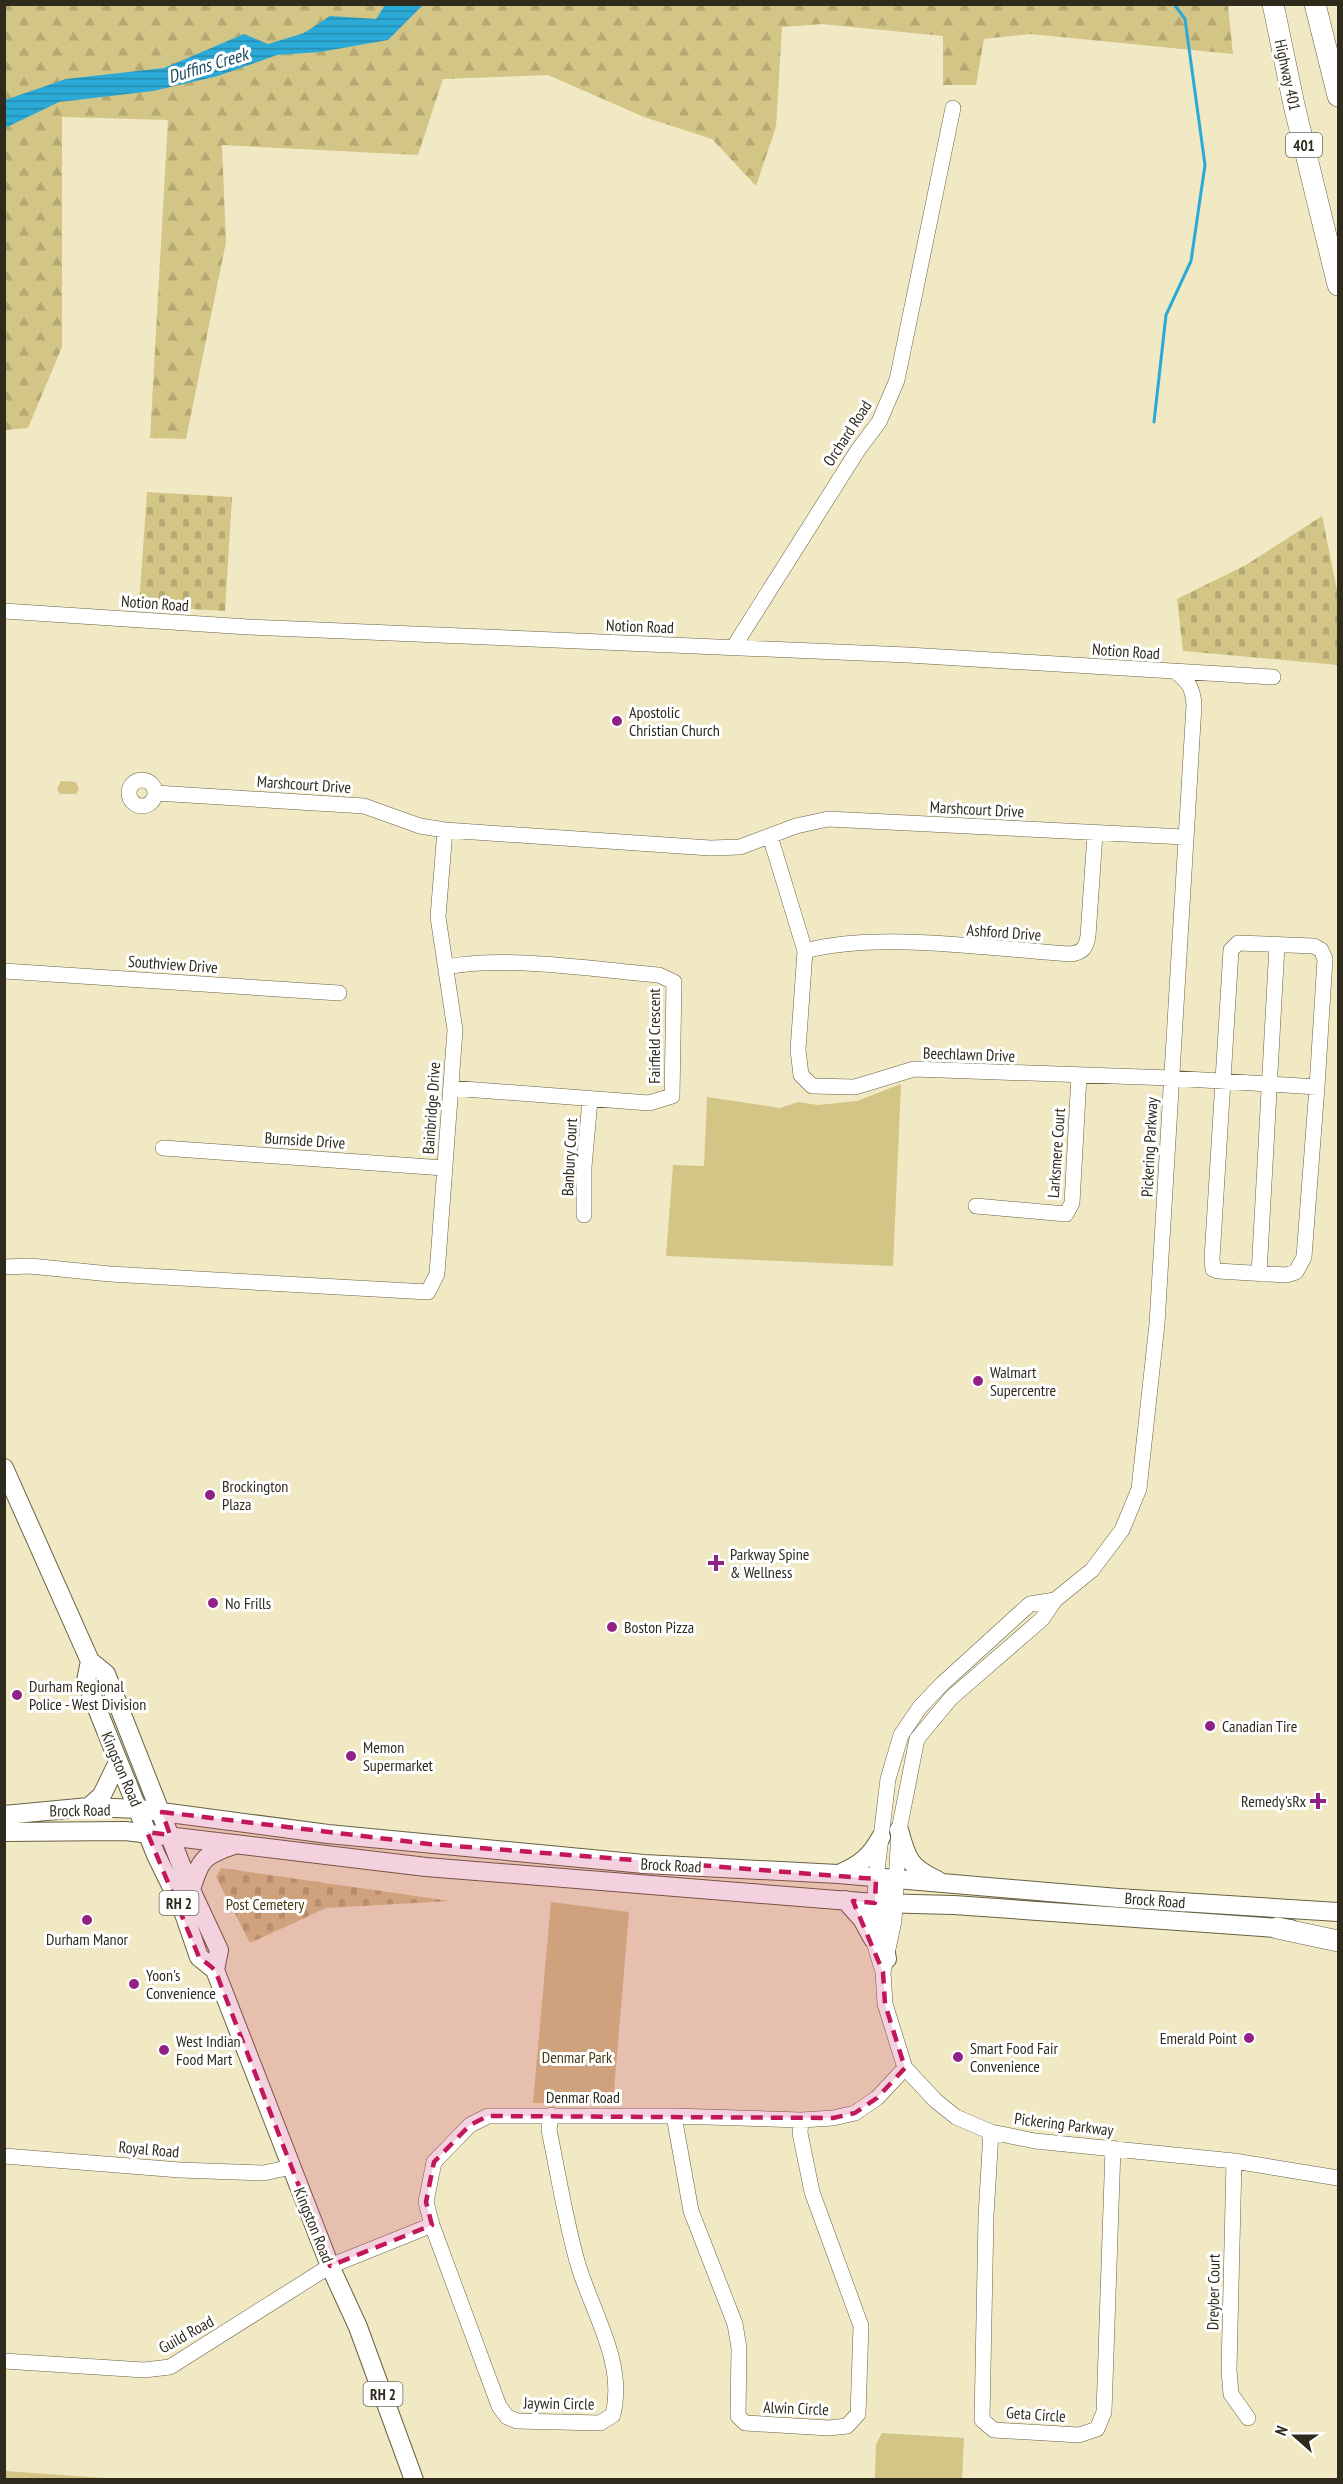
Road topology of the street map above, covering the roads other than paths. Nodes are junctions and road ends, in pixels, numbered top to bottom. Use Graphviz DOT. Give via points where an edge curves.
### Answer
graph roads {
  1 [pos="1273,4"];
  2 [pos="1315,4"];
  3 [pos="1338,96"];
  4 [pos="953,108"];
  5 [pos="1338,285"];
  6 [pos="4,611"];
  7 [pos="733,648"];
  8 [pos="1176,672"];
  9 [pos="1273,677"];
  10 [pos="156,793"];
  11 [pos="445,830"];
  12 [pos="1095,834"];
  13 [pos="770,836"];
  14 [pos="1185,837"];
  15 [pos="1277,945"];
  16 [pos="805,951"];
  17 [pos="446,967"];
  18 [pos="4,971"];
  19 [pos="339,993"];
  20 [pos="1080,1076"];
  21 [pos="1171,1078"];
  22 [pos="1223,1081"];
  23 [pos="1269,1084"];
  24 [pos="1317,1087"];
  25 [pos="451,1088"];
  26 [pos="590,1100"];
  27 [pos="164,1148"];
  28 [pos="444,1168"];
  29 [pos="976,1206"];
  30 [pos="584,1215"];
  31 [pos="4,1267"];
  32 [pos="1259,1274"];
  33 [pos="4,1468"];
  34 [pos="983,1659"];
  35 [pos="90,1661"];
  36 [pos="118,1762"];
  37 [pos="89,1807"];
  38 [pos="139,1809"];
  39 [pos="162,1812"];
  40 [pos="4,1815"];
  41 [pos="899,1830"];
  42 [pos="4,1832"];
  43 [pos="147,1832"];
  44 [pos="170,1835"];
  45 [pos="881,1838"];
  46 [pos="235,1845"];
  47 [pos="644,1864"];
  48 [pos="838,1874"];
  49 [pos="876,1879"];
  50 [pos="897,1881"];
  51 [pos="944,1883"];
  52 [pos="642,1885"];
  53 [pos="191,1890"];
  54 [pos="845,1900"];
  55 [pos="885,1904"];
  56 [pos="1338,1912"];
  57 [pos="1277,1928"];
  58 [pos="1338,1932"];
  59 [pos="873,1939"];
  60 [pos="1338,1941"];
  61 [pos="885,1966"];
  62 [pos="215,1970"];
  63 [pos="905,2068"];
  64 [pos="551,2115"];
  65 [pos="674,2116"];
  66 [pos="801,2120"];
  67 [pos="991,2132"];
  68 [pos="1113,2148"];
  69 [pos="4,2156"];
  70 [pos="1234,2162"];
  71 [pos="291,2167"];
  72 [pos="1338,2178"];
  73 [pos="432,2225"];
  74 [pos="330,2266"];
  75 [pos="4,2361"];
  76 [pos="1248,2418"];
  77 [pos="414,2480"];
  1 -- 5 [label="highway, Highway 401 / 401"];
  2 -- 3 [label="highway"];
  4 -- 7 [label="street, Orchard Road" via="897,380 879,422"];
  6 -- 7 [label="street, Notion Road" via="248,627"];
  7 -- 8 [label="street, Notion Road"];
  8 -- 9 [label="street, Notion Road"];
  8 -- 14 [label="street, Pickering Parkway" via="1193,690 1194,705"];
  10 -- 11 [label="street, Marshcourt Drive" via="364,806 420,826"];
  11 -- 13 [label="street" via="710,848 740,847"];
  11 -- 17 [label="street, Bainbridge Drive" via="438,917"];
  12 -- 13 [label="street, Marshcourt Drive" via="828,819"];
  12 -- 14 [label="street, Marshcourt Drive"];
  12 -- 16 [label="street, Ashford Drive" via="1088,936 1081,952 883,943 835,943"];
  13 -- 16 [label="street, Beechlawn Drive"];
  14 -- 21 [label="street, Pickering Parkway"];
  15 -- 22 [label="street" via="1238,943 1231,950"];
  15 -- 23 [label="street"];
  15 -- 24 [label="street" via="1314,946 1325,959"];
  16 -- 20 [label="street, Beechlawn Drive" via="798,1050 801,1075 812,1086 855,1087 914,1069"];
  17 -- 25 [label="street, Bainbridge Drive" via="455,1030"];
  17 -- 26 [label="street, Fairfield Crescent" via="484,962 522,964 659,975 674,982 672,1096 649,1103"];
  18 -- 19 [label="street, Southview Drive"];
  20 -- 21 [label="street, Beechlawn Drive"];
  20 -- 29 [label="street, Larksmere Court" via="1072,1203 1066,1214"];
  21 -- 22 [label="street, Beechlawn Drive"];
  21 -- 34 [label="street, Pickering Parkway" via="1158,1324 1139,1489 1122,1530 1092,1570 1055,1600 1042,1619"];
  22 -- 23 [label="street, Beechlawn Drive"];
  22 -- 32 [label="street" via="1212,1259 1218,1271"];
  23 -- 24 [label="street, Beechlawn Drive"];
  23 -- 32 [label="street"];
  24 -- 32 [label="street" via="1304,1257 1296,1272"];
  25 -- 26 [label="street, Fairfield Crescent"];
  25 -- 28 [label="street, Bainbridge Drive"];
  26 -- 30 [label="street, Banbury Court"];
  27 -- 28 [label="street, Burnside Drive"];
  28 -- 31 [label="street, Bainbridge Drive" via="437,1274 428,1292"];
  33 -- 35 [label="main road, Kingston Road / RH 2"];
  34 -- 41 [label="street, Pickering Parkway" via="917,1739"];
  34 -- 45 [label="street, Pickering Parkway" via="920,1707 901,1735 888,1779"];
  35 -- 36 [label="main road, Kingston Road / RH 2" via="86,1681"];
  35 -- 39 [label="main road, Kingston Road / RH 2" via="106,1674"];
  36 -- 37 [label="main road" via="102,1795"];
  36 -- 38 [label="main road, Kingston Road / RH 2"];
  37 -- 38 [label="main road, Brock Road"];
  37 -- 40 [label="main road, Brock Road"];
  38 -- 39 [label="main road, Brock Road"];
  38 -- 43 [label="main road, Kingston Road / RH 2"];
  39 -- 44 [label="main road, Kingston Road / RH 2"];
  39 -- 47 [label="main road, Brock Road" via="328,1834"];
  41 -- 50 [label="street, Pickering Parkway"];
  41 -- 51 [label="main road" via="907,1859 918,1871"];
  42 -- 43 [label="main road, Brock Road"];
  43 -- 44 [label="main road, Brock Road"];
  43 -- 62 [label="main road, Kingston Road / RH 2" via="182,1908 199,1957"];
  44 -- 46 [label="main road, Brock Road"];
  44 -- 53 [label="main road, Kingston Road / RH 2"];
  45 -- 48 [label="main road" via="870,1856"];
  45 -- 49 [label="street, Pickering Parkway"];
  46 -- 52 [label="main road, Brock Road" via="426,1867"];
  46 -- 53 [label="main road" via="201,1860"];
  47 -- 48 [label="main road, Brock Road"];
  47 -- 52 [label="main road"];
  48 -- 49 [label="main road, Brock Road"];
  49 -- 50 [label="main road, Brock Road"];
  49 -- 55 [label="main road"];
  50 -- 51 [label="main road, Brock Road"];
  50 -- 55 [label="street, Pickering Parkway"];
  51 -- 56 [label="main road, Brock Road"];
  52 -- 54 [label="main road, Brock Road"];
  53 -- 62 [label="main road, Kingston Road / RH 2" via="219,1950"];
  54 -- 55 [label="main road, Brock Road"];
  54 -- 59 [label="main road"];
  55 -- 57 [label="main road, Brock Road" via="954,1905"];
  55 -- 59 [label="street, Pickering Parkway"];
  55 -- 61 [label="main road"];
  57 -- 58 [label="main road, Brock Road"];
  57 -- 60 [label="highway"];
  59 -- 61 [label="street, Pickering Parkway"];
  61 -- 63 [label="street, Pickering Parkway" via="885,2004"];
  62 -- 71 [label="main road, Kingston Road / RH 2"];
  63 -- 66 [label="street, Denmar Road" via="877,2098 855,2113"];
  63 -- 67 [label="street, Pickering Parkway" via="956,2117"];
  64 -- 65 [label="street, Denmar Road"];
  64 -- 73 [label="street, Denmar Road" via="488,2116 454,2139 434,2162 427,2188"];
  64 -- 73 [label="street, Jaywin Circle" via="549,2130 577,2261 614,2362 617,2399 613,2415 600,2422 517,2421 507,2417 499,2406"];
  65 -- 66 [label="street, Denmar Road"];
  65 -- 66 [label="street, Alwin Circle" via="691,2211 735,2324 739,2348 738,2416 745,2424 847,2426 858,2414 861,2326 812,2192"];
  67 -- 68 [label="street, Pickering Parkway" via="1035,2141"];
  67 -- 68 [label="street, Geta Circle" via="982,2420 994,2430 1079,2435 1097,2429 1104,2412"];
  68 -- 70 [label="street, Pickering Parkway"];
  69 -- 71 [label="street, Royal Road" via="180,2170 264,2173"];
  70 -- 72 [label="street, Pickering Parkway"];
  70 -- 76 [label="street, Dreyber Court" via="1229,2370 1232,2394"];
  71 -- 74 [label="main road, Kingston Road / RH 2"];
  73 -- 74 [label="street"];
  74 -- 75 [label="street, Guild Road" via="170,2367 144,2370"];
  74 -- 77 [label="main road, Kingston Road / RH 2" via="358,2327"];
}
